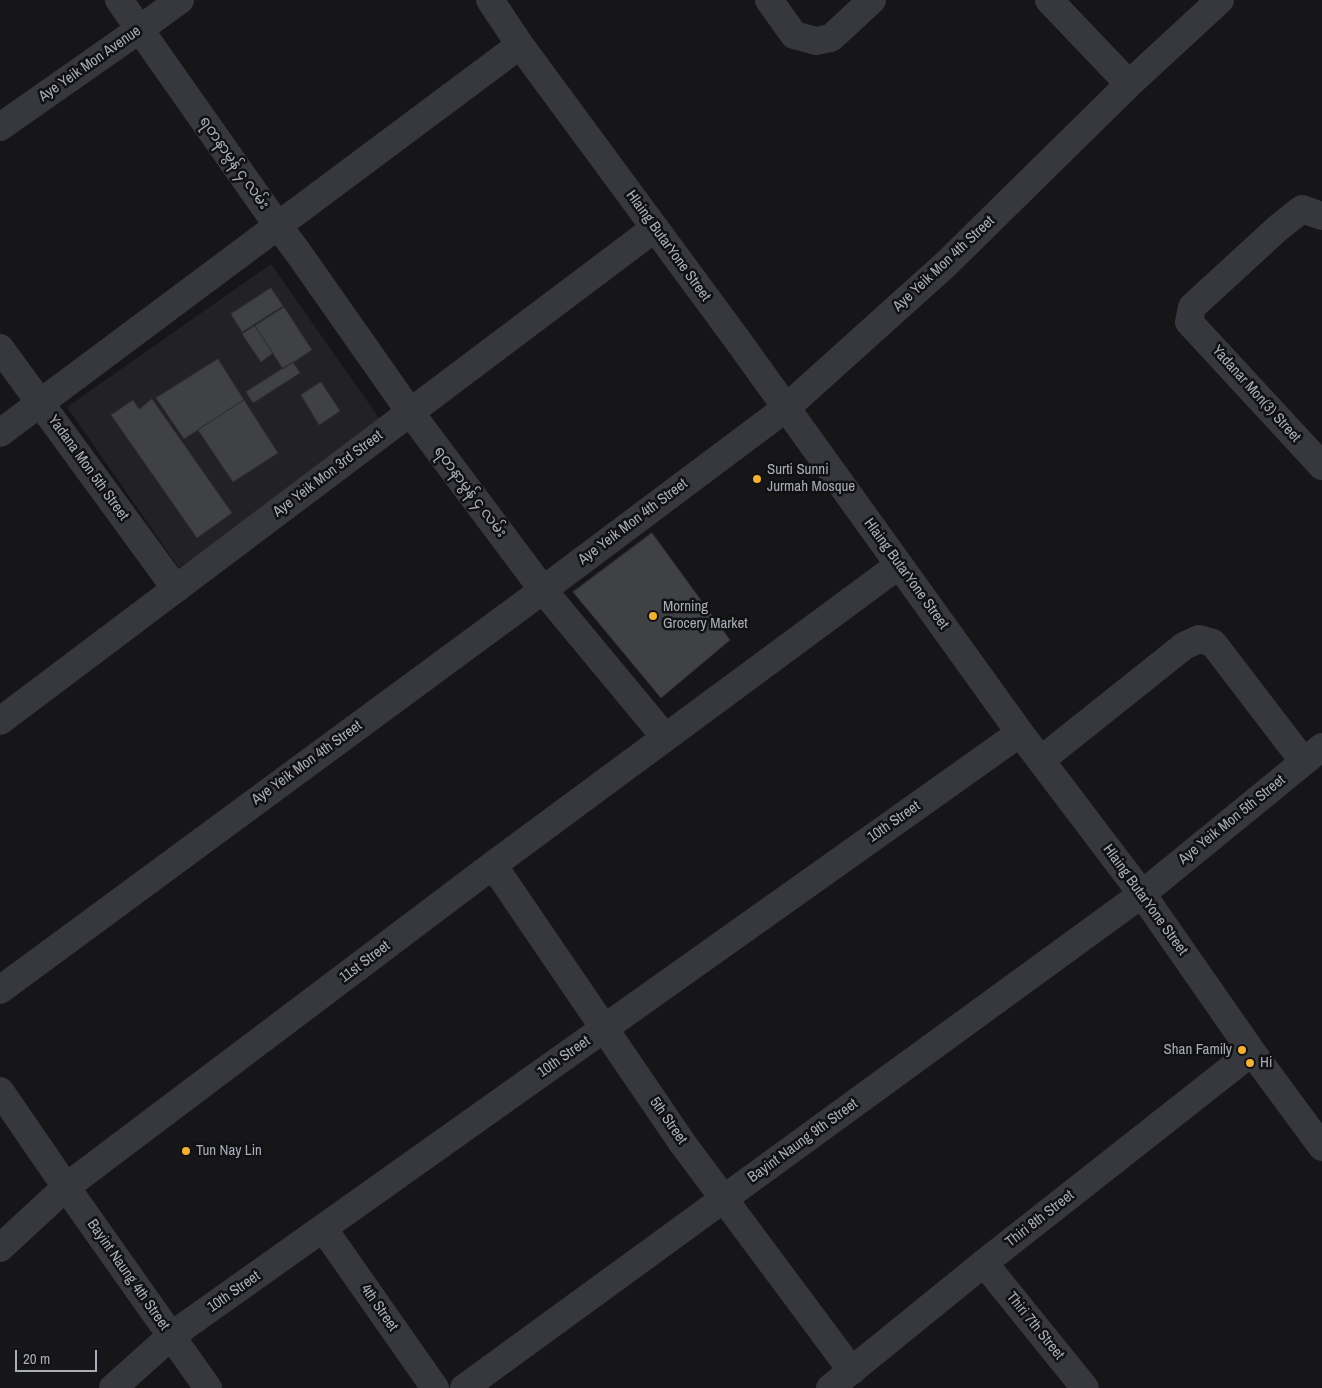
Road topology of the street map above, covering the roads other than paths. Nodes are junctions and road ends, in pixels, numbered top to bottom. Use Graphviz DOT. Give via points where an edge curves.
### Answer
graph roads {
  1 [pos="119,0"];
  2 [pos="180,0"];
  3 [pos="490,0"];
  4 [pos="769,0"];
  5 [pos="872,0"];
  6 [pos="1049,0"];
  7 [pos="1220,0"];
  8 [pos="140,29"];
  9 [pos="520,45"];
  10 [pos="1130,84"];
  11 [pos="0,127"];
  12 [pos="1312,213"];
  13 [pos="278,226"];
  14 [pos="655,228"];
  15 [pos="0,348"];
  16 [pos="40,403"];
  17 [pos="786,408"];
  18 [pos="410,412"];
  19 [pos="0,433"];
  20 [pos="1322,466"];
  21 [pos="899,565"];
  22 [pos="176,588"];
  23 [pos="543,590"];
  24 [pos="0,721"];
  25 [pos="1020,733"];
  26 [pos="665,737"];
  27 [pos="1313,754"];
  28 [pos="1041,760"];
  29 [pos="493,865"];
  30 [pos="1142,894"];
  31 [pos="0,990"];
  32 [pos="604,1028"];
  33 [pos="1252,1052"];
  34 [pos="0,1091"];
  35 [pos="1322,1147"];
  36 [pos="66,1187"];
  37 [pos="724,1198"];
  38 [pos="323,1228"];
  39 [pos="0,1248"];
  40 [pos="984,1263"];
  41 [pos="171,1336"];
  42 [pos="852,1371"];
  43 [pos="113,1388"];
  44 [pos="208,1388"];
  45 [pos="435,1388"];
  46 [pos="464,1388"];
  47 [pos="830,1388"];
  48 [pos="1085,1388"];
  1 -- 8 [label="street, ရတနာမွန် ၄ လမ်း"];
  2 -- 8 [label="street, Aye Yeik Mon Avenue"];
  3 -- 9 [label="street, Hlaing ButarYone Street"];
  4 -- 5 [label="street" via="794,35 816,41 831,38"];
  6 -- 10 [label="street"];
  7 -- 10 [label="street, Aye Yeik Mon 4th Street"];
  8 -- 11 [label="street, Aye Yeik Mon Avenue"];
  8 -- 13 [label="street, ရတနာမွန် ၄ လမ်း"];
  9 -- 13 [label="street"];
  9 -- 14 [label="street, Hlaing ButarYone Street"];
  10 -- 17 [label="street, Aye Yeik Mon 4th Street" via="946,264"];
  12 -- 20 [label="street, Yadanar Mon(3) Street" via="1278,228 1192,307 1189,322"];
  13 -- 16 [label="street"];
  13 -- 18 [label="street, ရတနာမွန် ၄ လမ်း"];
  14 -- 17 [label="street, Hlaing ButarYone Street"];
  14 -- 18 [label="street, Aye Yeik Mon 3rd Street"];
  15 -- 16 [label="street, Yadana Mon 5th Street"];
  16 -- 19 [label="street"];
  16 -- 22 [label="street, Yadana Mon 5th Street"];
  17 -- 21 [label="street, Hlaing ButarYone Street"];
  17 -- 23 [label="street, Aye Yeik Mon 4th Street"];
  18 -- 22 [label="street, Aye Yeik Mon 3rd Street"];
  18 -- 23 [label="street, ရတနာမွန် ၄ လမ်း"];
  21 -- 25 [label="street, Hlaing ButarYone Street"];
  21 -- 26 [label="street"];
  22 -- 24 [label="street, Aye Yeik Mon 3rd Street"];
  23 -- 26 [label="street, ရတနာမွန် ၄ လမ်း"];
  23 -- 31 [label="street, Aye Yeik Mon 4th Street"];
  25 -- 28 [label="street, Hlaing ButarYone Street"];
  25 -- 32 [label="street, 10th Street"];
  26 -- 29 [label="street, 11st Street"];
  27 -- 28 [label="street" via="1213,643 1199,639 1184,646"];
  27 -- 30 [label="street, Aye Yeik Mon 5th Street"];
  28 -- 30 [label="street, Hlaing ButarYone Street"];
  29 -- 32 [label="street, 5th Street"];
  29 -- 36 [label="street, 11st Street"];
  30 -- 33 [label="street, Hlaing ButarYone Street"];
  30 -- 37 [label="street, Bayint Naung 9th Street"];
  32 -- 37 [label="street, 5th Street"];
  32 -- 38 [label="street, 10th Street"];
  33 -- 35 [label="street, Hlaing ButarYone Street"];
  33 -- 40 [label="street, Thiri 8th Street"];
  34 -- 36 [label="street, Bayint Naung 4th Street"];
  36 -- 39 [label="street, 11st Street"];
  36 -- 41 [label="street, Bayint Naung 4th Street"];
  37 -- 42 [label="street, 5th Street"];
  37 -- 46 [label="street, Bayint Naung 9th Street"];
  38 -- 41 [label="street, 10th Street"];
  38 -- 45 [label="street, 4th Street"];
  40 -- 42 [label="street, Thiri 8th Street"];
  40 -- 48 [label="street, Thiri 7th Street"];
  41 -- 43 [label="street, 10th Street"];
  41 -- 44 [label="street, Bayint Naung 4th Street"];
  42 -- 47 [label="street, Thiri 8th Street"];
}
